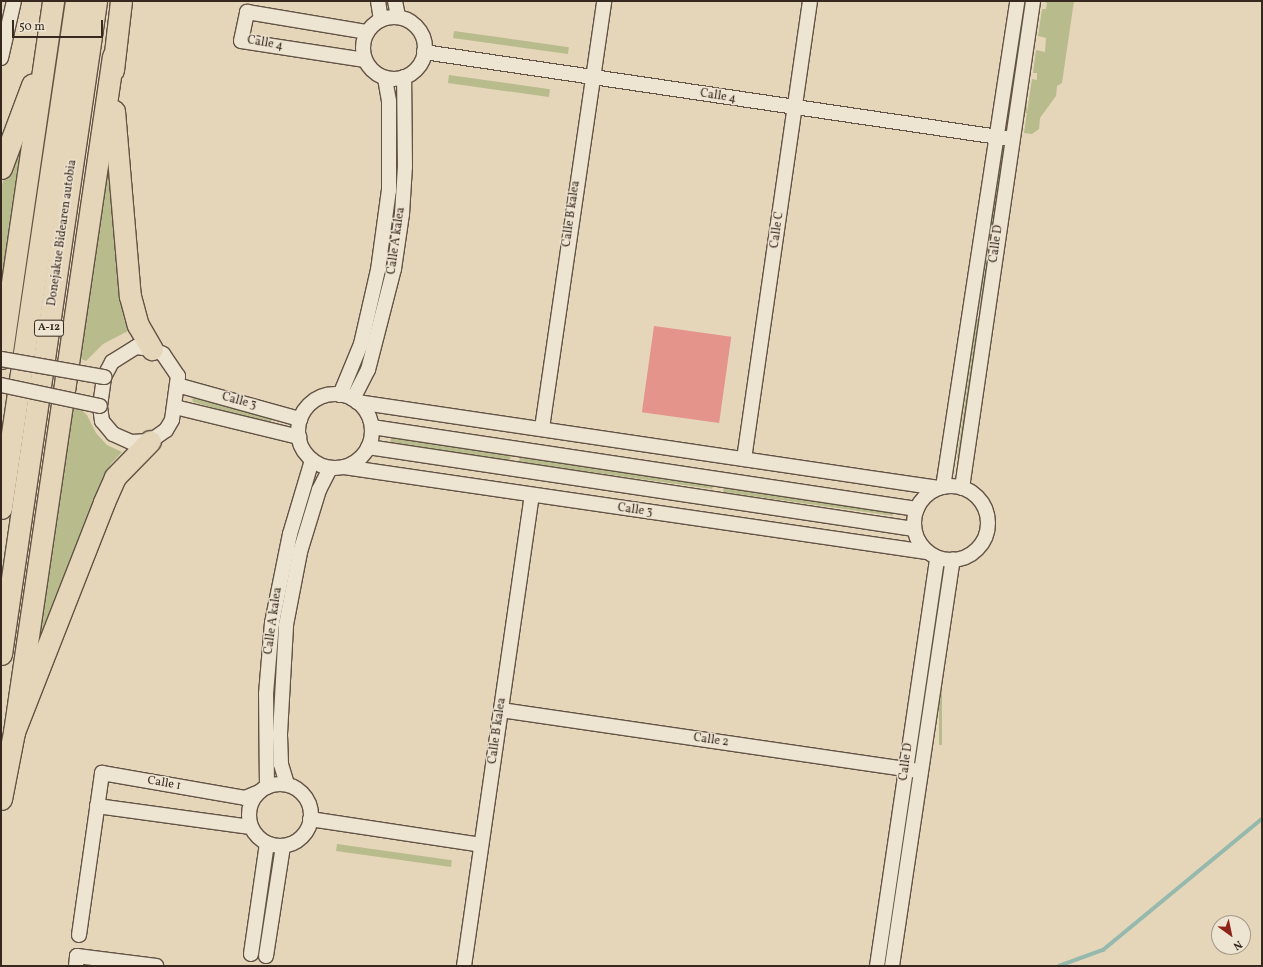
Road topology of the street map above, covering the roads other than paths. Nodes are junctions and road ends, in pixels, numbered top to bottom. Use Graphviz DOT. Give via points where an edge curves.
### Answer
graph roads {
  1 [pos="14,1"];
  2 [pos="53,1"];
  3 [pos="76,1"];
  4 [pos="96,1"];
  5 [pos="121,1"];
  6 [pos="378,1"];
  7 [pos="394,1"];
  8 [pos="604,1"];
  9 [pos="810,1"];
  10 [pos="1017,1"];
  11 [pos="1033,1"];
  12 [pos="398,17"];
  13 [pos="380,20"];
  14 [pos="367,32"];
  15 [pos="46,45"];
  16 [pos="424,52"];
  17 [pos="113,56"];
  18 [pos="1,58"];
  19 [pos="365,60"];
  20 [pos="404,77"];
  21 [pos="385,78"];
  22 [pos="592,78"];
  23 [pos="795,108"];
  24 [pos="997,137"];
  25 [pos="1012,139"];
  26 [pos="1,168"];
  27 [pos="152,348"];
  28 [pos="1,359"];
  29 [pos="104,377"];
  30 [pos="1,385"];
  31 [pos="177,386"];
  32 [pos="350,399"];
  33 [pos="100,406"];
  34 [pos="175,407"];
  35 [pos="300,419"];
  36 [pos="372,427"];
  37 [pos="542,428"];
  38 [pos="299,437"];
  39 [pos="150,441"];
  40 [pos="368,447"];
  41 [pos="744,459"];
  42 [pos="312,460"];
  43 [pos="344,467"];
  44 [pos="330,468"];
  45 [pos="941,488"];
  46 [pos="962,488"];
  47 [pos="532,496"];
  48 [pos="1,508"];
  49 [pos="917,509"];
  50 [pos="914,529"];
  51 [pos="932,555"];
  52 [pos="953,560"];
  53 [pos="1,654"];
  54 [pos="501,710"];
  55 [pos="14,732"];
  56 [pos="906,769"];
  57 [pos="921,771"];
  58 [pos="287,784"];
  59 [pos="263,790"];
  60 [pos="1,799"];
  61 [pos="97,806"];
  62 [pos="310,819"];
  63 [pos="251,827"];
  64 [pos="267,843"];
  65 [pos="481,845"];
  66 [pos="283,846"];
  67 [pos="79,935"];
  68 [pos="251,954"];
  69 [pos="266,956"];
  70 [pos="76,966"];
  71 [pos="156,966"];
  72 [pos="464,966"];
  73 [pos="877,966"];
  74 [pos="892,966"];
  1 -- 18 [label="street"];
  2 -- 15 [label="highway"];
  3 -- 48 [label="highway, Donejakue Bidearen autobia / A-12"];
  4 -- 53 [label="highway, Donejakue Bidearen autobia / A-12"];
  5 -- 17 [label="highway"];
  6 -- 13 [label="street"];
  7 -- 12 [label="street"];
  8 -- 22 [label="street, Calle B kalea"];
  9 -- 23 [label="street, Calle C"];
  10 -- 24 [label="street, Calle D"];
  11 -- 25 [label="street, Calle D"];
  12 -- 13 [label="street"];
  12 -- 16 [label="street" via="418,30"];
  13 -- 14 [label="street"];
  14 -- 19 [label="street" via="363,46"];
  14 -- 19 [label="street, Calle 4" via="247,12 241,41"];
  15 -- 26 [label="highway"];
  15 -- 28 [label="highway"];
  16 -- 20 [label="street" via="418,67"];
  16 -- 22 [label="street, Calle 4"];
  17 -- 27 [label="highway" via="114,124 130,296 138,325"];
  17 -- 55 [label="highway"];
  19 -- 21 [label="street" via="370,68"];
  20 -- 21 [label="street"];
  20 -- 32 [label="street, Calle A kalea" via="405,166 394,269 370,363"];
  21 -- 32 [label="street, Calle A kalea" via="390,100 389,190 378,270"];
  22 -- 23 [label="street, Calle 4"];
  22 -- 37 [label="street, Calle B kalea"];
  23 -- 24 [label="street, Calle 4"];
  23 -- 41 [label="street, Calle C"];
  24 -- 25 [label="street, Calle 4"];
  24 -- 45 [label="street, Calle D"];
  25 -- 46 [label="street, Calle D"];
  27 -- 29 [label="street" via="136,347 122,353 112,362"];
  27 -- 31 [label="street" via="171,362 178,376"];
  28 -- 29 [label="street, bridge"];
  29 -- 33 [label="street"];
  30 -- 33 [label="street, bridge"];
  31 -- 34 [label="street"];
  31 -- 35 [label="street, Calle 3"];
  32 -- 35 [label="street" via="322,396 313,402"];
  32 -- 36 [label="street" via="364,408"];
  32 -- 37 [label="street"];
  33 -- 39 [label="street" via="102,421 113,434 131,442"];
  34 -- 38 [label="street, Calle 3"];
  34 -- 39 [label="street" via="166,430"];
  35 -- 38 [label="street"];
  36 -- 40 [label="street"];
  36 -- 49 [label="street"];
  37 -- 41 [label="street"];
  38 -- 42 [label="street"];
  39 -- 55 [label="highway" via="115,477"];
  40 -- 43 [label="street" via="354,462"];
  40 -- 50 [label="street, Calle 3"];
  41 -- 45 [label="street"];
  42 -- 44 [label="street"];
  42 -- 59 [label="street, Calle A kalea" via="290,534 272,623 266,694"];
  43 -- 44 [label="street"];
  43 -- 47 [label="street, Calle 3"];
  44 -- 58 [label="street, Calle A kalea" via="319,490 300,552 286,625 280,734 281,764"];
  45 -- 46 [label="street"];
  45 -- 49 [label="street" via="926,497"];
  46 -- 52 [label="street" via="983,505 988,524 981,545 964,558"];
  47 -- 51 [label="street, Calle 3"];
  47 -- 54 [label="street, Calle B kalea"];
  49 -- 50 [label="street"];
  50 -- 51 [label="street"];
  51 -- 52 [label="street"];
  51 -- 56 [label="street, Calle D"];
  52 -- 57 [label="street, Calle D"];
  54 -- 56 [label="street, Calle 2"];
  54 -- 65 [label="street, Calle B kalea"];
  55 -- 60 [label="highway"];
  56 -- 57 [label="street, Calle 2"];
  56 -- 73 [label="street, Calle D"];
  57 -- 74 [label="street, Calle D"];
  58 -- 59 [label="street"];
  58 -- 62 [label="street" via="302,794 309,805"];
  59 -- 61 [label="street, Calle 1" via="245,798 102,773"];
  59 -- 63 [label="street" via="249,808"];
  61 -- 63 [label="street"];
  61 -- 67 [label="street, Calle 1"];
  62 -- 65 [label="street"];
  62 -- 66 [label="street" via="301,837"];
  63 -- 64 [label="street"];
  64 -- 66 [label="street"];
  64 -- 68 [label="street"];
  65 -- 72 [label="street, Calle B kalea"];
  66 -- 69 [label="street"];
  70 -- 71 [label="street" via="77,956"];
}
